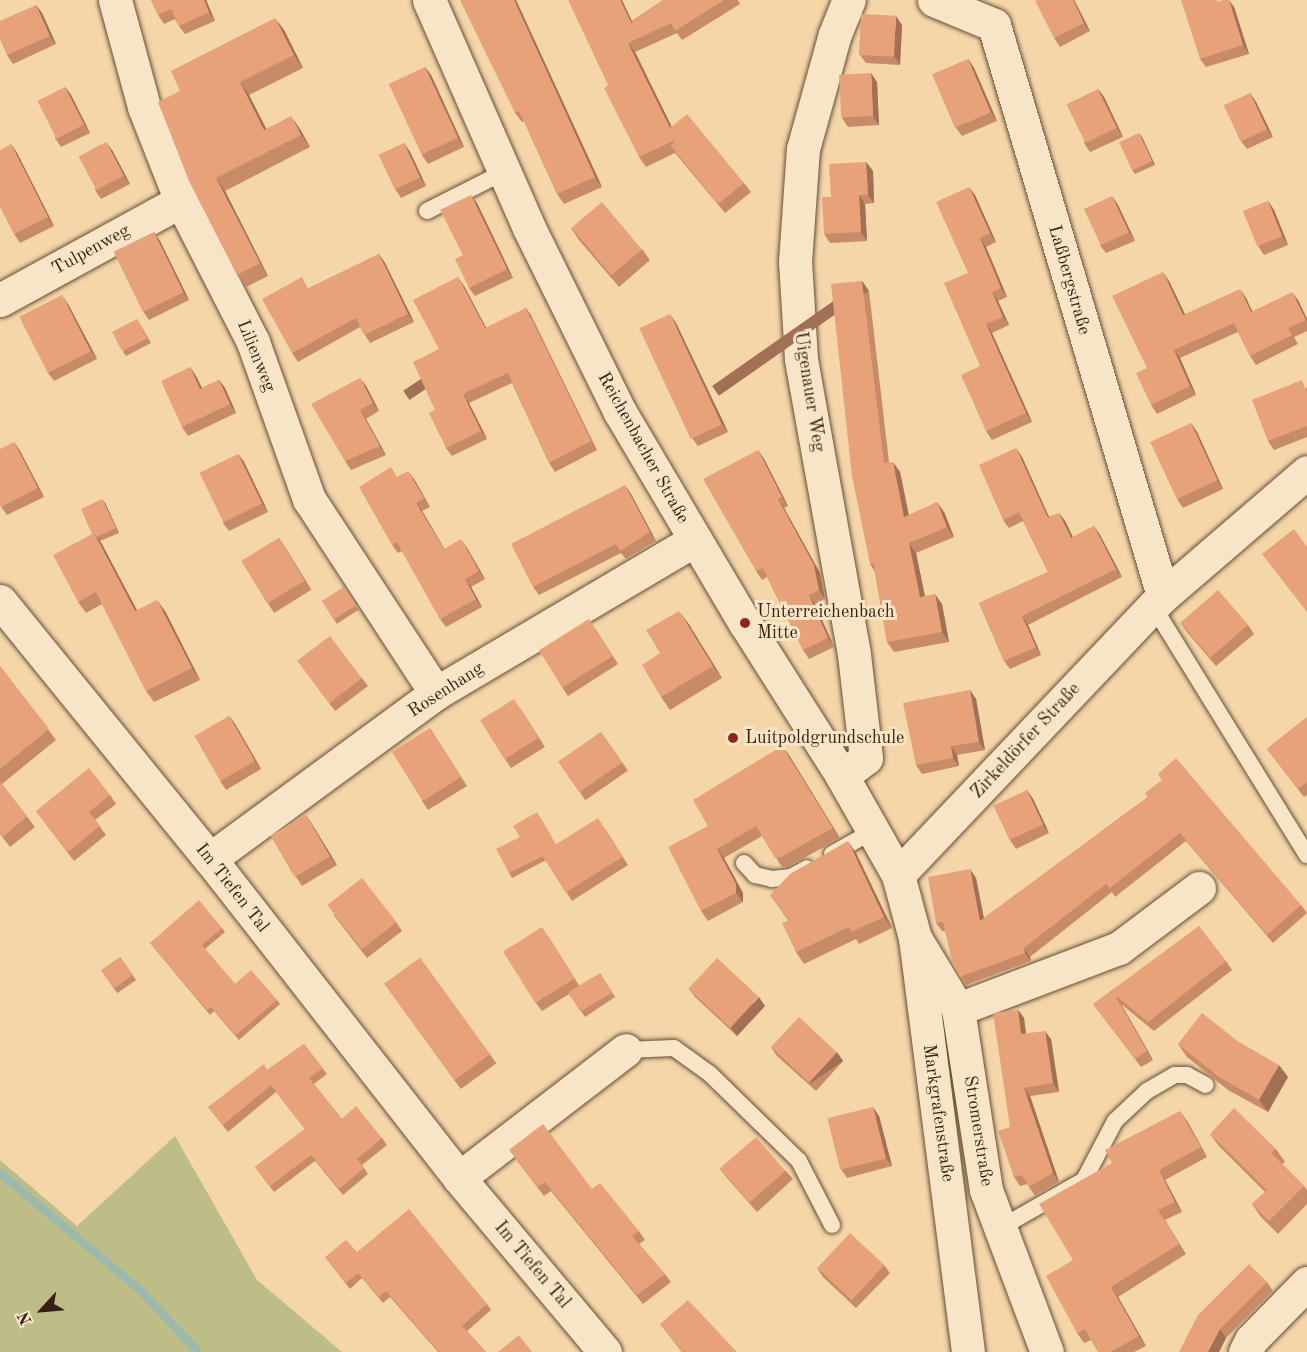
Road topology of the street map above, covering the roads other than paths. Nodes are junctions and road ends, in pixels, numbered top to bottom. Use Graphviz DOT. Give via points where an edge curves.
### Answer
graph roads {
  1 [pos="115,0"];
  2 [pos="429,0"];
  3 [pos="849,0"];
  4 [pos="934,0"];
  5 [pos="504,172"];
  6 [pos="181,201"];
  7 [pos="427,211"];
  8 [pos="0,300"];
  9 [pos="1307,472"];
  10 [pos="695,540"];
  11 [pos="0,601"];
  12 [pos="1158,601"];
  13 [pos="436,693"];
  14 [pos="842,776"];
  15 [pos="873,831"];
  16 [pos="1307,855"];
  17 [pos="210,859"];
  18 [pos="744,863"];
  19 [pos="898,875"];
  20 [pos="1199,888"];
  21 [pos="915,938"];
  22 [pos="958,1009"];
  23 [pos="626,1050"];
  24 [pos="1206,1085"];
  25 [pos="459,1178"];
  26 [pos="832,1225"];
  27 [pos="1000,1228"];
  28 [pos="1307,1283"];
  29 [pos="605,1352"];
  30 [pos="968,1352"];
  31 [pos="1047,1352"];
  32 [pos="1245,1352"];
  1 -- 6 [label="street, Lilienweg" via="144,107"];
  2 -- 5 [label="street, Reichenbacher Straße"];
  3 -- 14 [label="street, Uigenauer Weg" via="835,34 802,149 795,262 801,359 854,654 867,759"];
  4 -- 12 [label="street, Laßbergstraße" via="994,25"];
  5 -- 7 [label="lane"];
  5 -- 10 [label="street, Reichenbacher Straße" via="620,412"];
  6 -- 8 [label="street, Tulpenweg"];
  6 -- 13 [label="street, Lilienweg" via="253,342 309,498"];
  9 -- 12 [label="street, Zirkeldörfer Straße"];
  10 -- 13 [label="street, Rosenhang"];
  10 -- 14 [label="street, Reichenbacher Straße"];
  11 -- 17 [label="street, Im Tiefen Tal"];
  12 -- 16 [label="lane"];
  12 -- 19 [label="street, Zirkeldörfer Straße"];
  13 -- 17 [label="street, Rosenhang"];
  14 -- 15 [label="street, Reichenbacher Straße"];
  15 -- 18 [label="lane" via="790,877 772,879 755,874"];
  15 -- 19 [label="street, Reichenbacher Straße"];
  17 -- 25 [label="street, Im Tiefen Tal"];
  19 -- 21 [label="street, Markgrafenstraße"];
  20 -- 22 [label="street" via="1119,948"];
  21 -- 22 [label="street, Stromerstraße"];
  21 -- 30 [label="street, Markgrafenstraße"];
  22 -- 27 [label="street, Stromerstraße" via="986,1190"];
  23 -- 25 [label="street"];
  23 -- 26 [label="lane" via="674,1048 710,1074 799,1161"];
  24 -- 27 [label="lane" via="1187,1075 1175,1075 1147,1091 1115,1121 1084,1180"];
  25 -- 29 [label="street, Im Tiefen Tal"];
  27 -- 31 [label="street, Stromerstraße"];
  28 -- 32 [label="street" via="1251,1340"];
}
